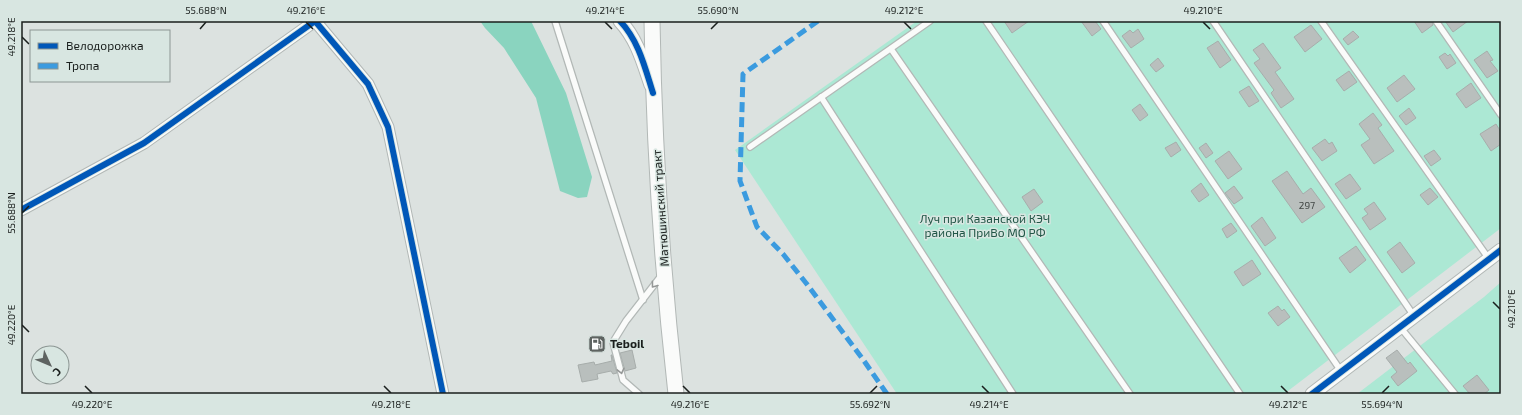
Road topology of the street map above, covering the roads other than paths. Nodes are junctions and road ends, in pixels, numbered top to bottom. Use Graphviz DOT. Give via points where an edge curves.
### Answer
graph roads {
  1 [pos="315,21"];
  2 [pos="555,21"];
  3 [pos="620,21"];
  4 [pos="652,21"];
  5 [pos="930,21"];
  6 [pos="986,21"];
  7 [pos="1103,21"];
  8 [pos="1212,21"];
  9 [pos="1321,21"];
  10 [pos="1436,21"];
  11 [pos="890,49"];
  12 [pos="654,93"];
  13 [pos="821,97"];
  14 [pos="1501,115"];
  15 [pos="750,147"];
  16 [pos="21,210"];
  17 [pos="1501,250"];
  18 [pos="1490,259"];
  19 [pos="665,271"];
  20 [pos="643,300"];
  21 [pos="1414,316"];
  22 [pos="1400,327"];
  23 [pos="1341,372"];
  24 [pos="443,394"];
  25 [pos="639,394"];
  26 [pos="676,394"];
  27 [pos="1013,394"];
  28 [pos="1130,394"];
  29 [pos="1240,394"];
  30 [pos="1312,394"];
  31 [pos="1455,394"];
  1 -- 16 [label="street" via="144,143"];
  1 -- 24 [label="street" via="368,84 388,127"];
  2 -- 20 [label="lane"];
  3 -- 12 [label="street" via="634,39"];
  4 -- 12 [label="main road, Матюшинский тракт"];
  5 -- 11 [label="lane"];
  6 -- 29 [label="lane"];
  7 -- 23 [label="lane"];
  8 -- 21 [label="lane"];
  9 -- 18 [label="lane"];
  10 -- 14 [label="lane"];
  11 -- 13 [label="lane"];
  11 -- 28 [label="lane"];
  12 -- 19 [label="main road, Матюшинский тракт"];
  13 -- 15 [label="lane"];
  13 -- 27 [label="lane"];
  17 -- 18 [label="street"];
  18 -- 21 [label="street"];
  19 -- 20 [label="lane, one-way"];
  19 -- 26 [label="main road, Матюшинский тракт"];
  20 -- 25 [label="lane, one-way" via="626,321 614,342 623,380"];
  21 -- 22 [label="street"];
  22 -- 23 [label="street"];
  22 -- 31 [label="lane"];
  23 -- 30 [label="street"];
}
